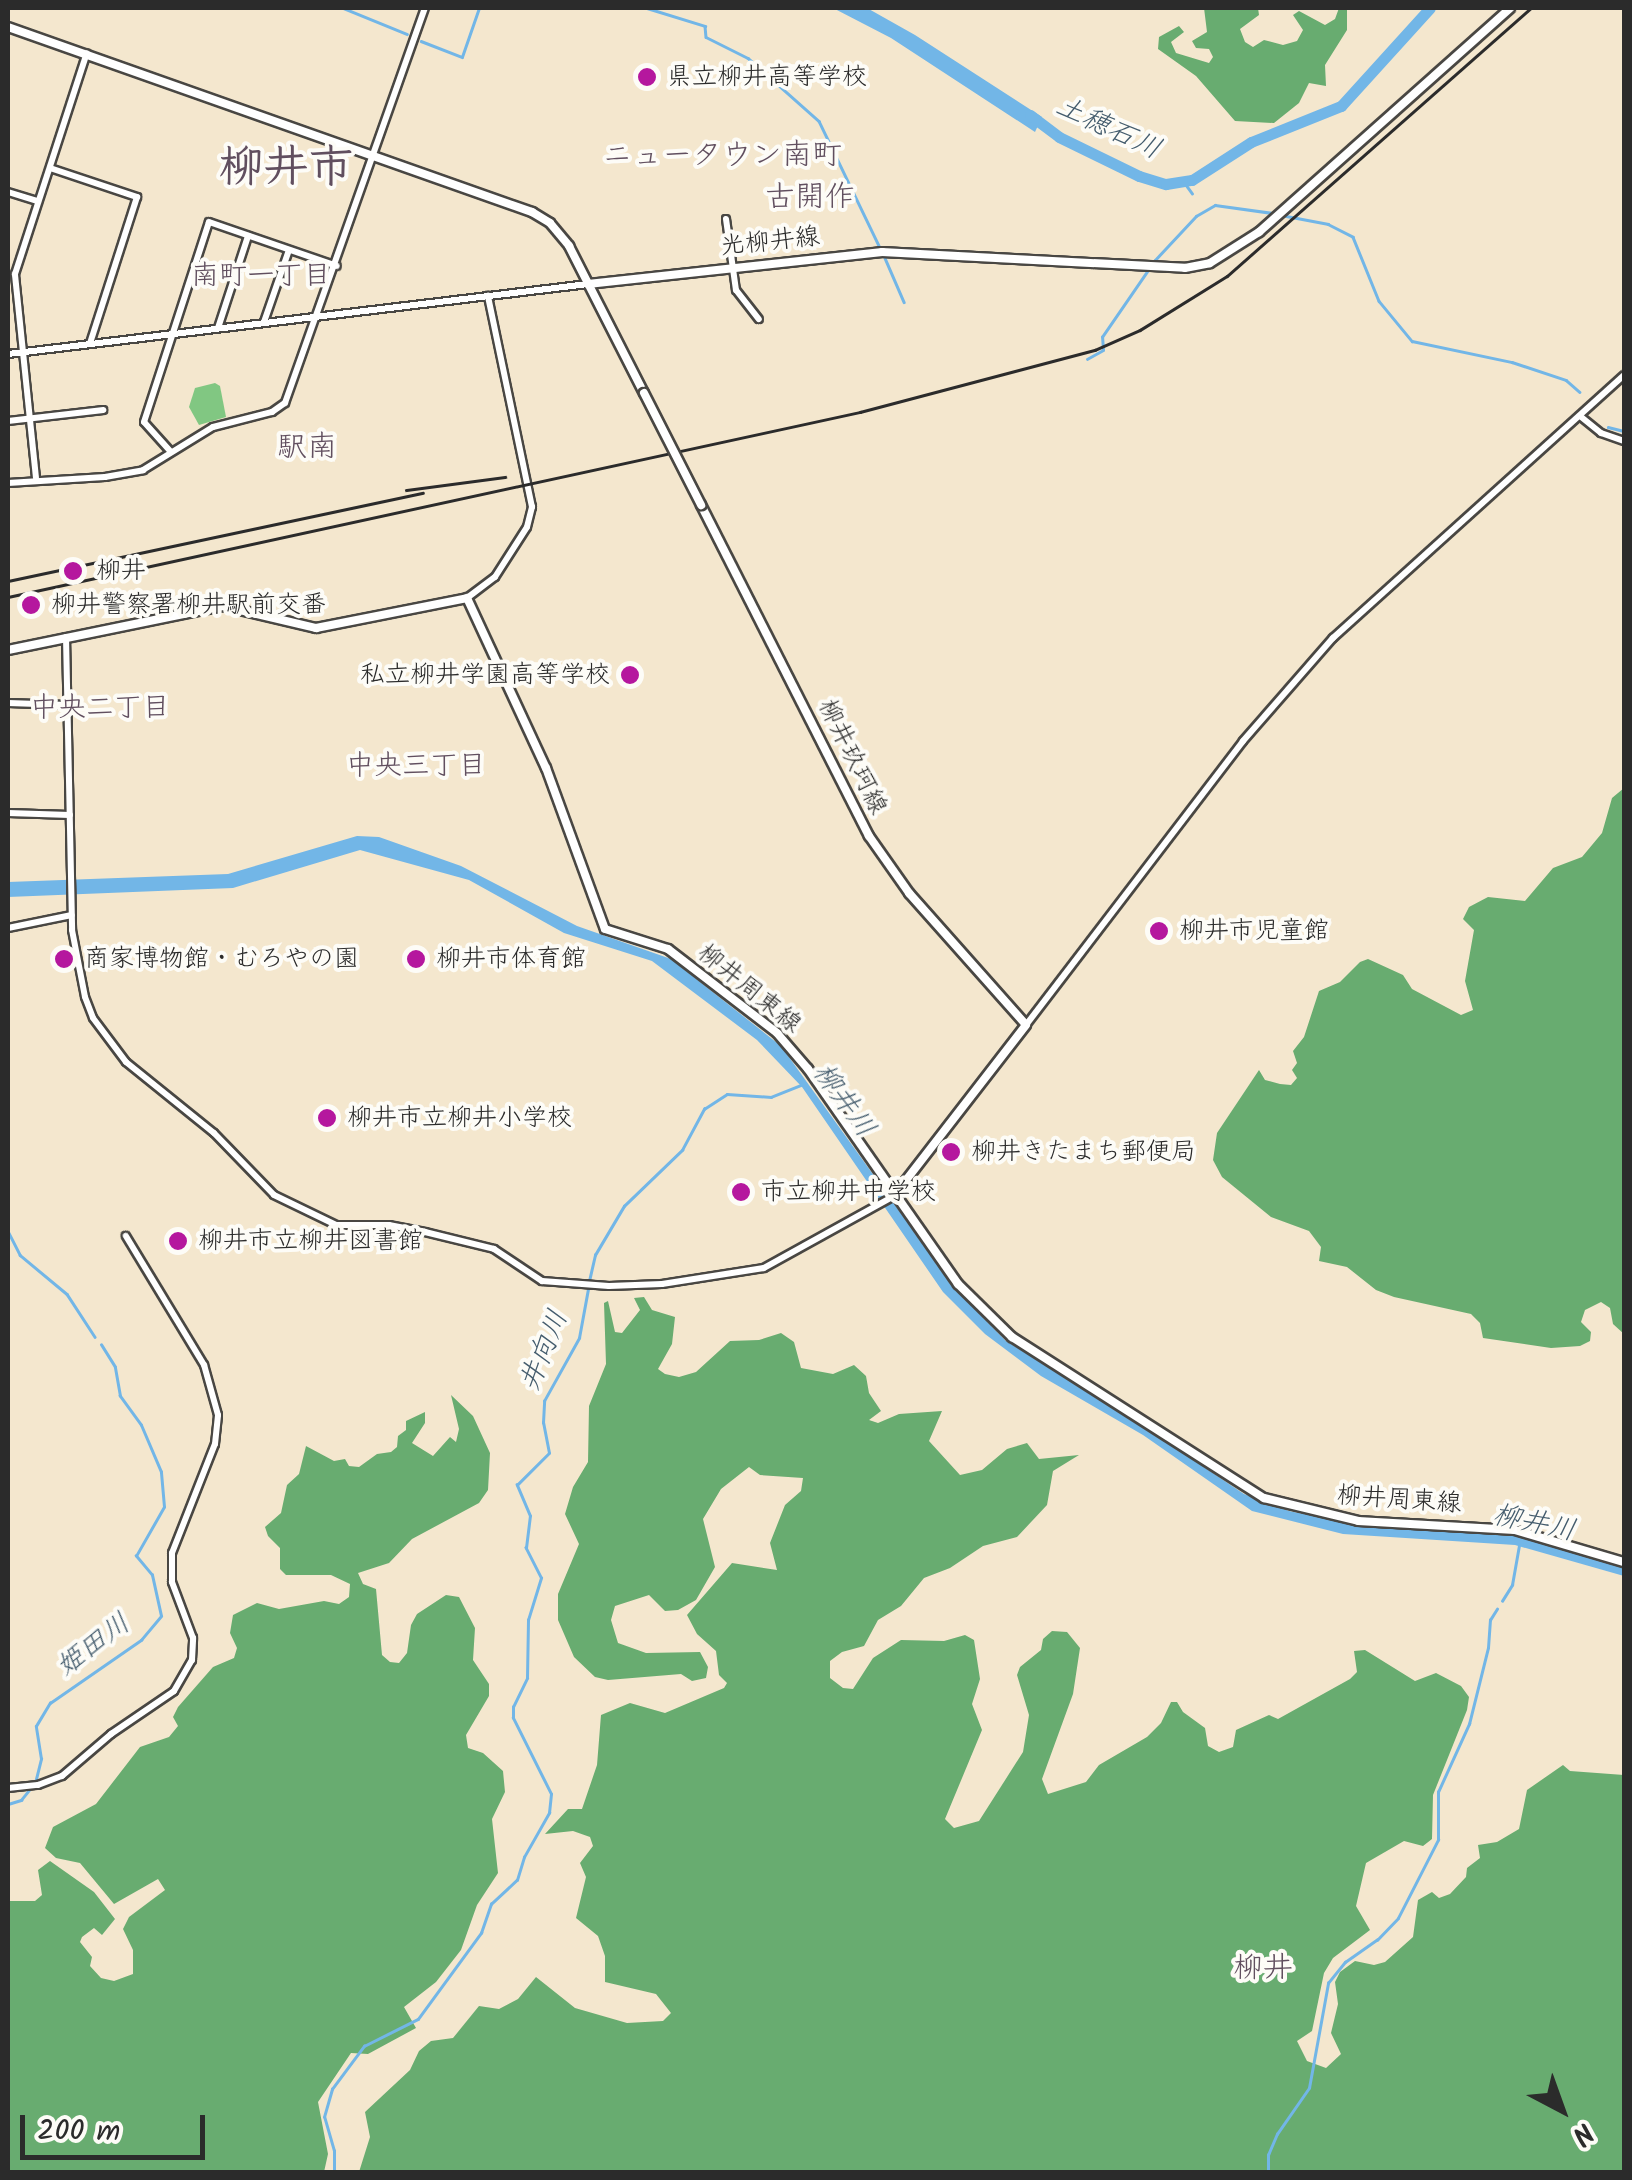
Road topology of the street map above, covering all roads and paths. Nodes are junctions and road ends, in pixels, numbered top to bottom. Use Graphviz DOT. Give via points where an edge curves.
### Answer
graph roads {
  1 [pos="425,8"];
  2 [pos="1510,8"];
  3 [pos="8,26"];
  4 [pos="87,53"];
  5 [pos="375,156"];
  6 [pos="50,168"];
  7 [pos="8,192"];
  8 [pos="38,201"];
  9 [pos="726,219"];
  10 [pos="248,236"];
  11 [pos="288,250"];
  12 [pos="337,266"];
  13 [pos="732,266"];
  14 [pos="588,284"];
  15 [pos="488,296"];
  16 [pos="320,314"];
  17 [pos="759,319"];
  18 [pos="264,322"];
  19 [pos="218,328"];
  20 [pos="173,333"];
  21 [pos="90,343"];
  22 [pos="22,353"];
  23 [pos="8,354"];
  24 [pos="1624,375"];
  25 [pos="104,410"];
  26 [pos="1580,416"];
  27 [pos="29,419"];
  28 [pos="8,421"];
  29 [pos="1624,441"];
  30 [pos="170,452"];
  31 [pos="36,478"];
  32 [pos="8,482"];
  33 [pos="466,598"];
  34 [pos="66,637"];
  35 [pos="8,650"];
  36 [pos="8,703"];
  37 [pos="68,704"];
  38 [pos="8,813"];
  39 [pos="70,815"];
  40 [pos="72,915"];
  41 [pos="8,928"];
  42 [pos="1026,1026"];
  43 [pos="892,1198"];
  44 [pos="126,1236"];
  45 [pos="1624,1562"];
  46 [pos="8,1788"];
  1 -- 5 [label="street"];
  2 -- 13 [label="main road, 光柳井線" via="1239,248 1210,263 1184,268 918,252"];
  3 -- 4 [label="main road"];
  4 -- 5 [label="main road"];
  4 -- 6 [label="street"];
  5 -- 12 [label="street"];
  5 -- 14 [label="main road" via="532,212 560,233"];
  6 -- 8 [label="street"];
  6 -- 21 [label="street" via="137,198"];
  7 -- 8 [label="street"];
  8 -- 22 [label="street" via="15,274"];
  9 -- 13 [label="street"];
  10 -- 11 [label="street"];
  10 -- 19 [label="street"];
  10 -- 20 [label="street" via="209,222"];
  11 -- 12 [label="street"];
  11 -- 18 [label="street"];
  12 -- 16 [label="street"];
  13 -- 14 [label="main road, 光柳井線"];
  13 -- 17 [label="street" via="736,290"];
  14 -- 15 [label="street"];
  14 -- 42 [label="main road, 柳井玖珂線, bridge" via="875,847"];
  15 -- 16 [label="street"];
  15 -- 33 [label="street" via="532,507 494,577"];
  16 -- 18 [label="street"];
  16 -- 30 [label="street" via="286,403 213,427"];
  18 -- 19 [label="street"];
  19 -- 20 [label="street"];
  20 -- 21 [label="street"];
  20 -- 30 [label="street" via="144,422"];
  21 -- 22 [label="street"];
  22 -- 23 [label="street"];
  22 -- 27 [label="street"];
  24 -- 26 [label="street"];
  25 -- 27 [label="street"];
  26 -- 29 [label="street"];
  26 -- 42 [label="street" via="1333,638 1243,741"];
  27 -- 28 [label="street"];
  27 -- 31 [label="street"];
  30 -- 31 [label="street" via="126,474"];
  31 -- 32 [label="street"];
  33 -- 34 [label="main road" via="316,628 223,606"];
  33 -- 43 [label="main road, 柳井周東線" via="546,768 606,929 668,949 776,1033 808,1069"];
  34 -- 35 [label="main road"];
  34 -- 37 [label="street"];
  36 -- 37 [label="street"];
  37 -- 39 [label="street"];
  38 -- 39 [label="street"];
  39 -- 40 [label="street"];
  40 -- 41 [label="street"];
  40 -- 43 [label="street" via="85,998 113,1046 274,1195 324,1222 398,1226 494,1249 552,1284 636,1286 764,1268"];
  42 -- 43 [label="main road"];
  43 -- 45 [label="main road, 柳井周東線" via="958,1284 1012,1337 1264,1498 1358,1520 1516,1530"];
  44 -- 46 [label="street" via="204,1364 218,1414 214,1444 170,1565 193,1638 192,1660 174,1691 62,1776"];
}
